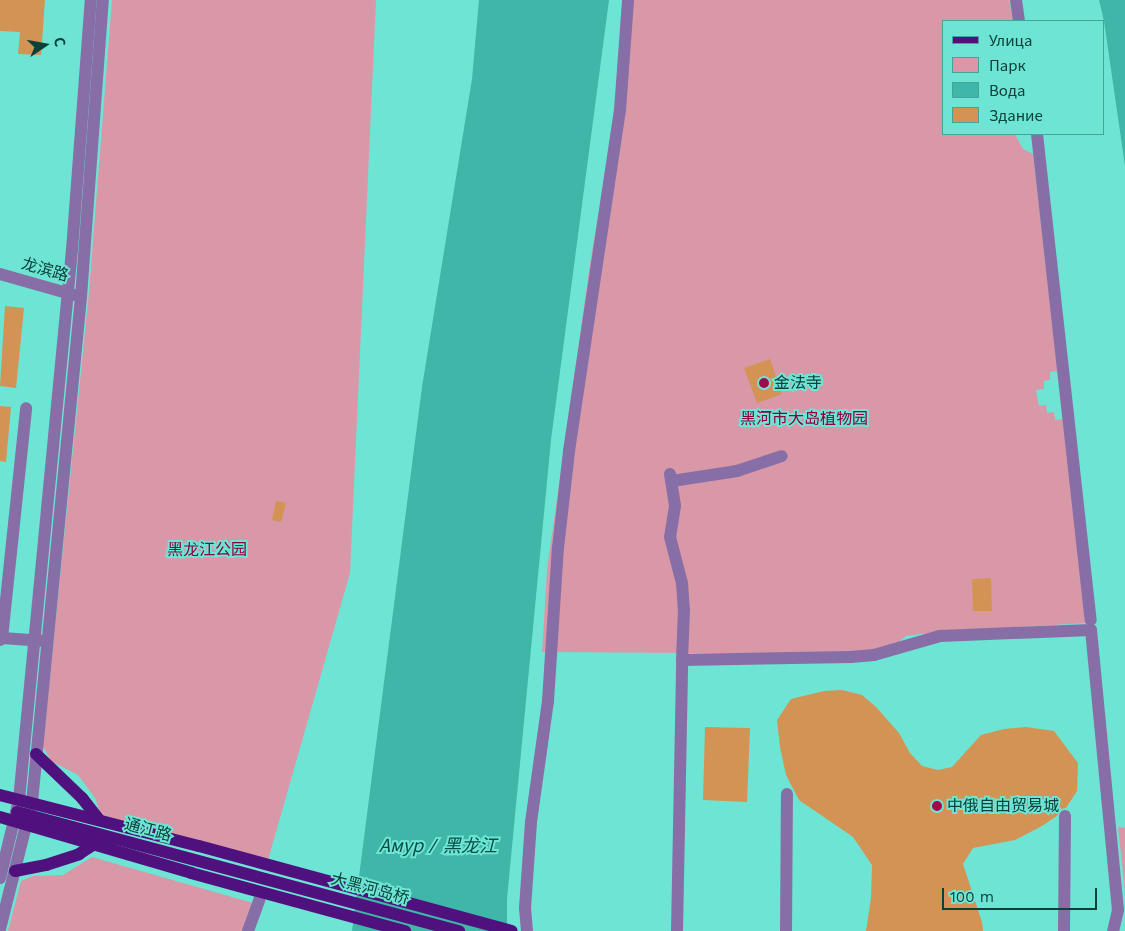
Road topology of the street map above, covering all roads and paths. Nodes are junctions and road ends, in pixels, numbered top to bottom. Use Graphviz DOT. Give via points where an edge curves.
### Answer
graph roads {
  1 [pos="91,0"];
  2 [pos="103,0"];
  3 [pos="628,0"];
  4 [pos="1016,0"];
  5 [pos="1019,20"];
  6 [pos="1037,135"];
  7 [pos="0,274"];
  8 [pos="68,293"];
  9 [pos="81,297"];
  10 [pos="26,408"];
  11 [pos="782,456"];
  12 [pos="1091,620"];
  13 [pos="1,639"];
  14 [pos="40,641"];
  15 [pos="682,660"];
  16 [pos="36,754"];
  17 [pos="787,794"];
  18 [pos="0,795"];
  19 [pos="23,812"];
  20 [pos="1065,816"];
  21 [pos="0,817"];
  22 [pos="99,820"];
  23 [pos="93,845"];
  24 [pos="15,871"];
  25 [pos="274,873"];
  26 [pos="0,878"];
  27 [pos="264,897"];
  28 [pos="0,929"];
  29 [pos="248,931"];
  30 [pos="405,931"];
  31 [pos="459,931"];
  32 [pos="512,931"];
  33 [pos="527,931"];
  34 [pos="677,931"];
  35 [pos="786,931"];
  36 [pos="1064,931"];
  37 [pos="1113,931"];
  1 -- 8 [label="street"];
  2 -- 9 [label="street"];
  3 -- 33 [label="street" via="620,110 569,451 558,548 548,701 531,822 525,908"];
  4 -- 5 [label="street"];
  6 -- 12 [label="street"];
  7 -- 8 [label="street, 龙滨路"];
  8 -- 9 [label="street, 龙滨路"];
  8 -- 14 [label="street"];
  9 -- 14 [label="street"];
  10 -- 13 [label="street"];
  11 -- 15 [label="street" via="737,471 671,478 676,506 670,538 682,584 684,610"];
  13 -- 14 [label="street"];
  14 -- 16 [label="street"];
  14 -- 19 [label="street"];
  15 -- 34 [label="street"];
  15 -- 37 [label="street" via="850,657 874,655 940,636 1091,630 1118,910"];
  16 -- 19 [label="street"];
  16 -- 22 [label="main road" via="82,798"];
  17 -- 35 [label="street"];
  18 -- 19 [label="main road, 通江路"];
  19 -- 21 [label="main road, 通江路"];
  19 -- 22 [label="main road"];
  19 -- 23 [label="main road"];
  19 -- 24 [label="street"];
  19 -- 25 [label="main road, 通江路"];
  19 -- 26 [label="street"];
  20 -- 36 [label="street"];
  22 -- 25 [label="main road"];
  23 -- 24 [label="main road" via="79,854 46,865"];
  23 -- 27 [label="main road"];
  24 -- 28 [label="street"];
  25 -- 31 [label="main road, 大黑河岛桥"];
  25 -- 32 [label="main road"];
  27 -- 29 [label="street"];
  27 -- 30 [label="main road"];
}
